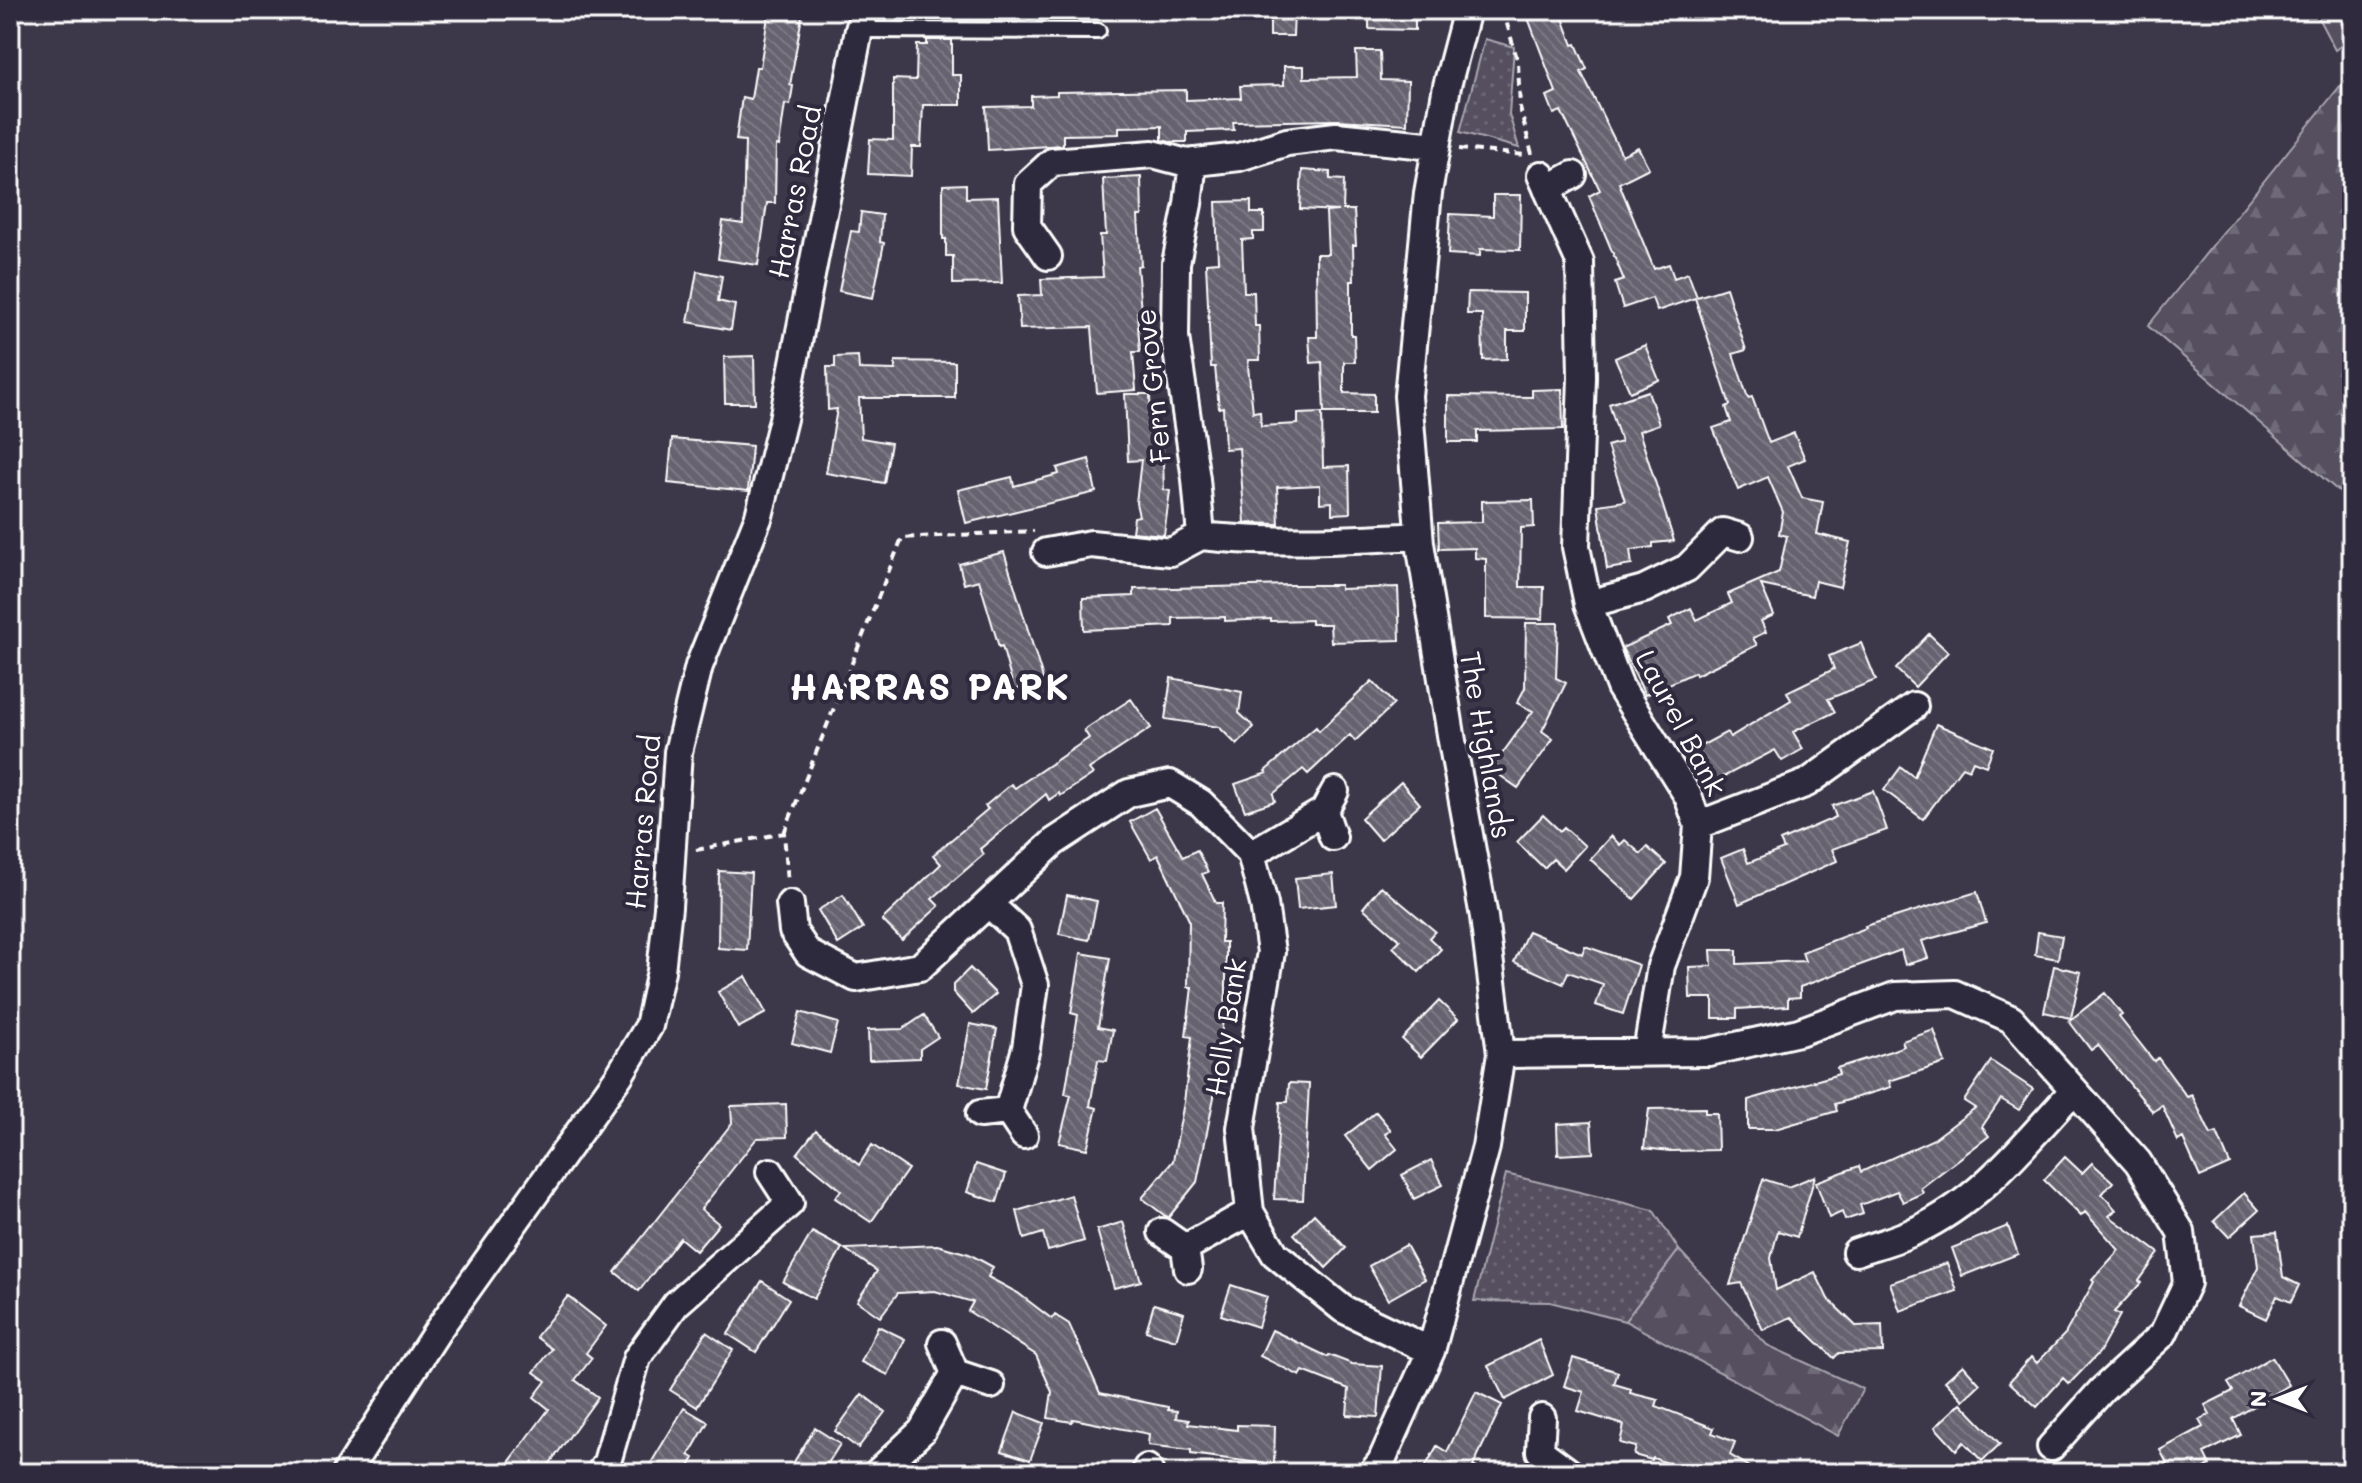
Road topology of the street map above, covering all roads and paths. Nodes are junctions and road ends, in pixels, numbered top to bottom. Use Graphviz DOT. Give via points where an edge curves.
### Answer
graph roads {
  1 [pos="1467,10"];
  2 [pos="1503,10"];
  3 [pos="862,20"];
  4 [pos="1098,31"];
  5 [pos="1436,146"];
  6 [pos="1193,162"];
  7 [pos="1540,173"];
  8 [pos="1573,175"];
  9 [pos="1048,256"];
  10 [pos="1201,536"];
  11 [pos="1419,536"];
  12 [pos="1740,537"];
  13 [pos="1045,550"];
  14 [pos="1588,604"];
  15 [pos="1914,706"];
  16 [pos="1698,825"];
  17 [pos="784,833"];
  18 [pos="1333,837"];
  19 [pos="1251,854"];
  20 [pos="670,855"];
  21 [pos="790,904"];
  22 [pos="989,904"];
  23 [pos="1647,1052"];
  24 [pos="1501,1054"];
  25 [pos="2073,1091"];
  26 [pos="1008,1111"];
  27 [pos="980,1114"];
  28 [pos="1024,1135"];
  29 [pos="770,1172"];
  30 [pos="1250,1212"];
  31 [pos="1162,1232"];
  32 [pos="1849,1253"];
  33 [pos="942,1343"];
  34 [pos="1431,1351"];
  35 [pos="955,1373"];
  36 [pos="991,1385"];
  37 [pos="1542,1418"];
  38 [pos="2048,1447"];
  39 [pos="346,1473"];
  40 [pos="600,1473"];
  41 [pos="877,1473"];
  42 [pos="1372,1473"];
  43 [pos="1570,1473"];
  1 -- 5 [label="street, The Highlands"];
  2 -- 7 [label="path" via="1518,62 1520,108"];
  3 -- 4 [label="lane"];
  3 -- 20 [label="street, Harras Road" via="759,516 699,666 678,752"];
  5 -- 6 [label="street" via="1336,136"];
  5 -- 7 [label="path"];
  5 -- 11 [label="street, The Highlands" via="1408,396"];
  6 -- 9 [label="street" via="1153,154 1052,162 1028,184 1027,226"];
  6 -- 10 [label="street, Fern Grove" via="1176,263 1175,337"];
  7 -- 8 [label="street"];
  7 -- 14 [label="street, Laurel Bank" via="1580,262 1576,547"];
  10 -- 11 [label="street" via="1319,542"];
  10 -- 13 [label="street" via="1171,552 1091,544"];
  11 -- 24 [label="street, The Highlands" via="1484,917"];
  12 -- 14 [label="street" via="1723,532 1687,568 1644,589"];
  13 -- 17 [label="path" via="902,538"];
  14 -- 16 [label="street, Laurel Bank" via="1620,687 1688,796"];
  15 -- 16 [label="street" via="1807,783"];
  16 -- 23 [label="street, Laurel Bank" via="1694,877 1661,966"];
  17 -- 20 [label="path"];
  17 -- 21 [label="path"];
  18 -- 19 [label="street" via="1330,801"];
  19 -- 22 [label="street" via="1201,803 1170,784 1129,793 1054,842"];
  19 -- 30 [label="street, Holly Bank" via="1271,952 1241,1128"];
  20 -- 39 [label="street, Harras Road" via="661,971 649,1026 438,1330"];
  21 -- 22 [label="street" via="792,950 856,978 920,967"];
  22 -- 26 [label="street" via="1017,930 1035,985 1026,1048"];
  23 -- 24 [label="street"];
  23 -- 25 [label="street" via="1709,1052 1799,1032 1895,996 1955,994 2011,1019"];
  24 -- 34 [label="street, The Highlands" via="1486,1147"];
  25 -- 32 [label="street" via="2016,1155 1959,1204 1916,1231"];
  25 -- 38 [label="street" via="2138,1162 2181,1232 2187,1283 2163,1334"];
  26 -- 27 [label="street"];
  26 -- 28 [label="street"];
  29 -- 40 [label="street" via="801,1206 676,1304 637,1358"];
  30 -- 31 [label="street" via="1186,1259"];
  30 -- 34 [label="street, Holly Bank" via="1275,1254 1343,1309"];
  33 -- 35 [label="street"];
  34 -- 42 [label="street, The Highlands"];
  35 -- 36 [label="street"];
  35 -- 41 [label="street" via="922,1431"];
  37 -- 43 [label="street" via="1528,1457"];
}
